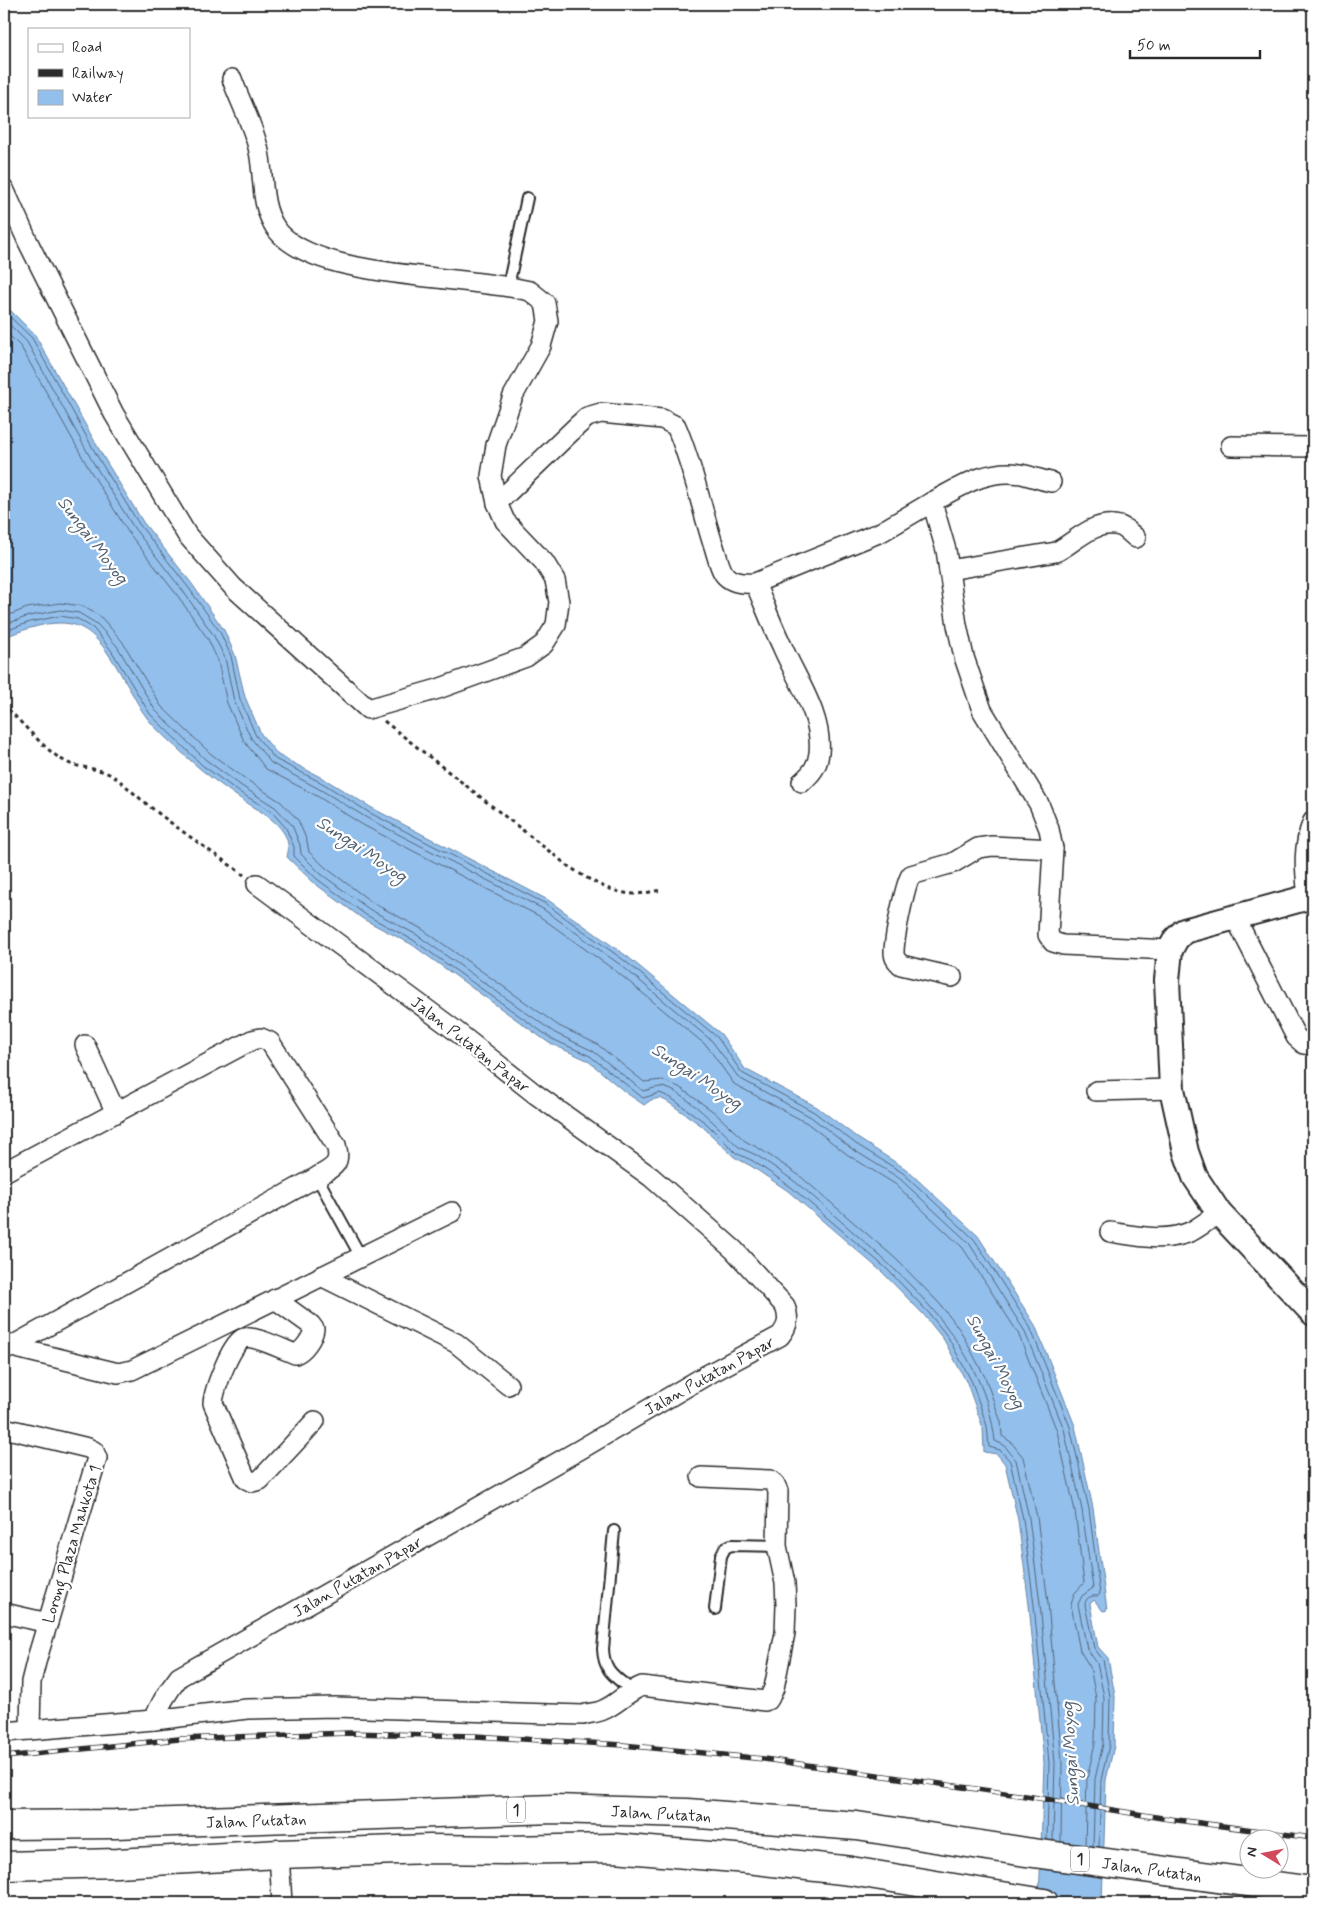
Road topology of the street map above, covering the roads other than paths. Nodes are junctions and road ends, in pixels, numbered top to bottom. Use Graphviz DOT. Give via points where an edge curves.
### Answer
graph roads {
  1 [pos="232,79"];
  2 [pos="4,189"];
  3 [pos="528,198"];
  4 [pos="510,287"];
  5 [pos="1231,446"];
  6 [pos="1313,447"];
  7 [pos="1051,482"];
  8 [pos="932,502"];
  9 [pos="497,503"];
  10 [pos="1136,538"];
  11 [pos="949,570"];
  12 [pos="756,583"];
  13 [pos="802,782"];
  14 [pos="1313,822"];
  15 [pos="1053,849"];
  16 [pos="257,884"];
  17 [pos="1311,896"];
  18 [pos="1235,917"];
  19 [pos="1170,950"];
  20 [pos="952,977"];
  21 [pos="85,1045"];
  22 [pos="1313,1045"];
  23 [pos="1172,1089"];
  24 [pos="1096,1091"];
  25 [pos="116,1112"];
  26 [pos="4,1172"];
  27 [pos="317,1177"];
  28 [pos="452,1212"];
  29 [pos="1219,1213"];
  30 [pos="1110,1232"];
  31 [pos="360,1257"];
  32 [pos="321,1276"];
  33 [pos="275,1299"];
  34 [pos="1313,1313"];
  35 [pos="7,1346"];
  36 [pos="508,1386"];
  37 [pos="315,1421"];
  38 [pos="4,1428"];
  39 [pos="701,1477"];
  40 [pos="614,1531"];
  41 [pos="777,1546"];
  42 [pos="715,1608"];
  43 [pos="4,1613"];
  44 [pos="48,1623"];
  45 [pos="632,1690"];
  46 [pos="154,1720"];
  47 [pos="30,1730"];
  48 [pos="4,1732"];
  49 [pos="4,1826"];
  50 [pos="279,1854"];
  51 [pos="4,1866"];
  52 [pos="1313,1891"];
  53 [pos="282,1903"];
  54 [pos="1044,1903"];
  1 -- 4 [label="street" via="258,147 264,204 276,228 293,244 315,255 372,270"];
  2 -- 9 [label="street" via="114,414 187,535 233,587 368,709 438,689 526,657 544,644 556,625 559,602 555,580 544,562 505,521"];
  3 -- 4 [label="lane"];
  4 -- 9 [label="street" via="530,291 545,303 548,321 541,346 514,396 496,445 491,476"];
  5 -- 6 [label="street"];
  7 -- 8 [label="street" via="1020,474 998,473 978,478"];
  8 -- 11 [label="street"];
  8 -- 12 [label="street" via="881,532"];
  9 -- 12 [label="street" via="587,417 601,414 662,419 676,426 682,441 723,573 745,584"];
  10 -- 11 [label="street" via="1122,526 1105,524 1091,528 1056,552"];
  11 -- 15 [label="street" via="956,625 982,710 1039,804"];
  12 -- 13 [label="street" via="812,712 819,736 819,755 814,770"];
  14 -- 17 [label="street" via="1304,858"];
  15 -- 19 [label="street" via="1048,934 1053,942"];
  15 -- 20 [label="street" via="978,848 953,863 911,875 900,916 895,959 901,965"];
  16 -- 46 [label="street, Jalan Putatan Papar" via="534,1093 652,1177 734,1250 785,1306 789,1317 780,1336 704,1376 179,1677 159,1705"];
  17 -- 18 [label="street"];
  18 -- 19 [label="street" via="1184,931"];
  18 -- 22 [label="street" via="1296,1037 1304,1044"];
  19 -- 23 [label="street" via="1167,980"];
  21 -- 25 [label="street"];
  23 -- 24 [label="street"];
  23 -- 29 [label="street" via="1195,1177"];
  25 -- 26 [label="street"];
  25 -- 27 [label="street" via="261,1038 270,1042 336,1145 339,1155 336,1165"];
  27 -- 31 [label="lane"];
  27 -- 35 [label="street"];
  28 -- 31 [label="street"];
  29 -- 30 [label="street" via="1191,1231 1165,1238"];
  29 -- 34 [label="street"];
  31 -- 32 [label="street"];
  32 -- 33 [label="street"];
  32 -- 36 [label="street" via="456,1343"];
  33 -- 35 [label="street" via="132,1370 118,1373"];
  33 -- 37 [label="street" via="311,1325 313,1334 300,1353 295,1354 252,1338 236,1343 214,1392 213,1402 246,1479 252,1482 260,1480"];
  38 -- 44 [label="street, Lorong Plaza Mahkota 1" via="88,1448 97,1458"];
  39 -- 41 [label="street" via="770,1480 776,1484"];
  40 -- 45 [label="lane" via="604,1662 609,1672"];
  41 -- 42 [label="lane" via="731,1545 725,1548 721,1556"];
  41 -- 45 [label="street" via="785,1583 786,1624 769,1699 655,1686"];
  43 -- 44 [label="street"];
  44 -- 47 [label="street, Lorong Plaza Mahkota 1" via="31,1682"];
  45 -- 46 [label="street" via="602,1711 583,1715 335,1707 247,1709"];
  46 -- 47 [label="street"];
  47 -- 48 [label="street"];
  49 -- 52 [label="highway, Jalan Putatan / 1" via="544,1809 687,1813 857,1826"];
  50 -- 51 [label="highway"];
  50 -- 53 [label="street"];
  50 -- 54 [label="highway" via="614,1848 851,1871"];
}
